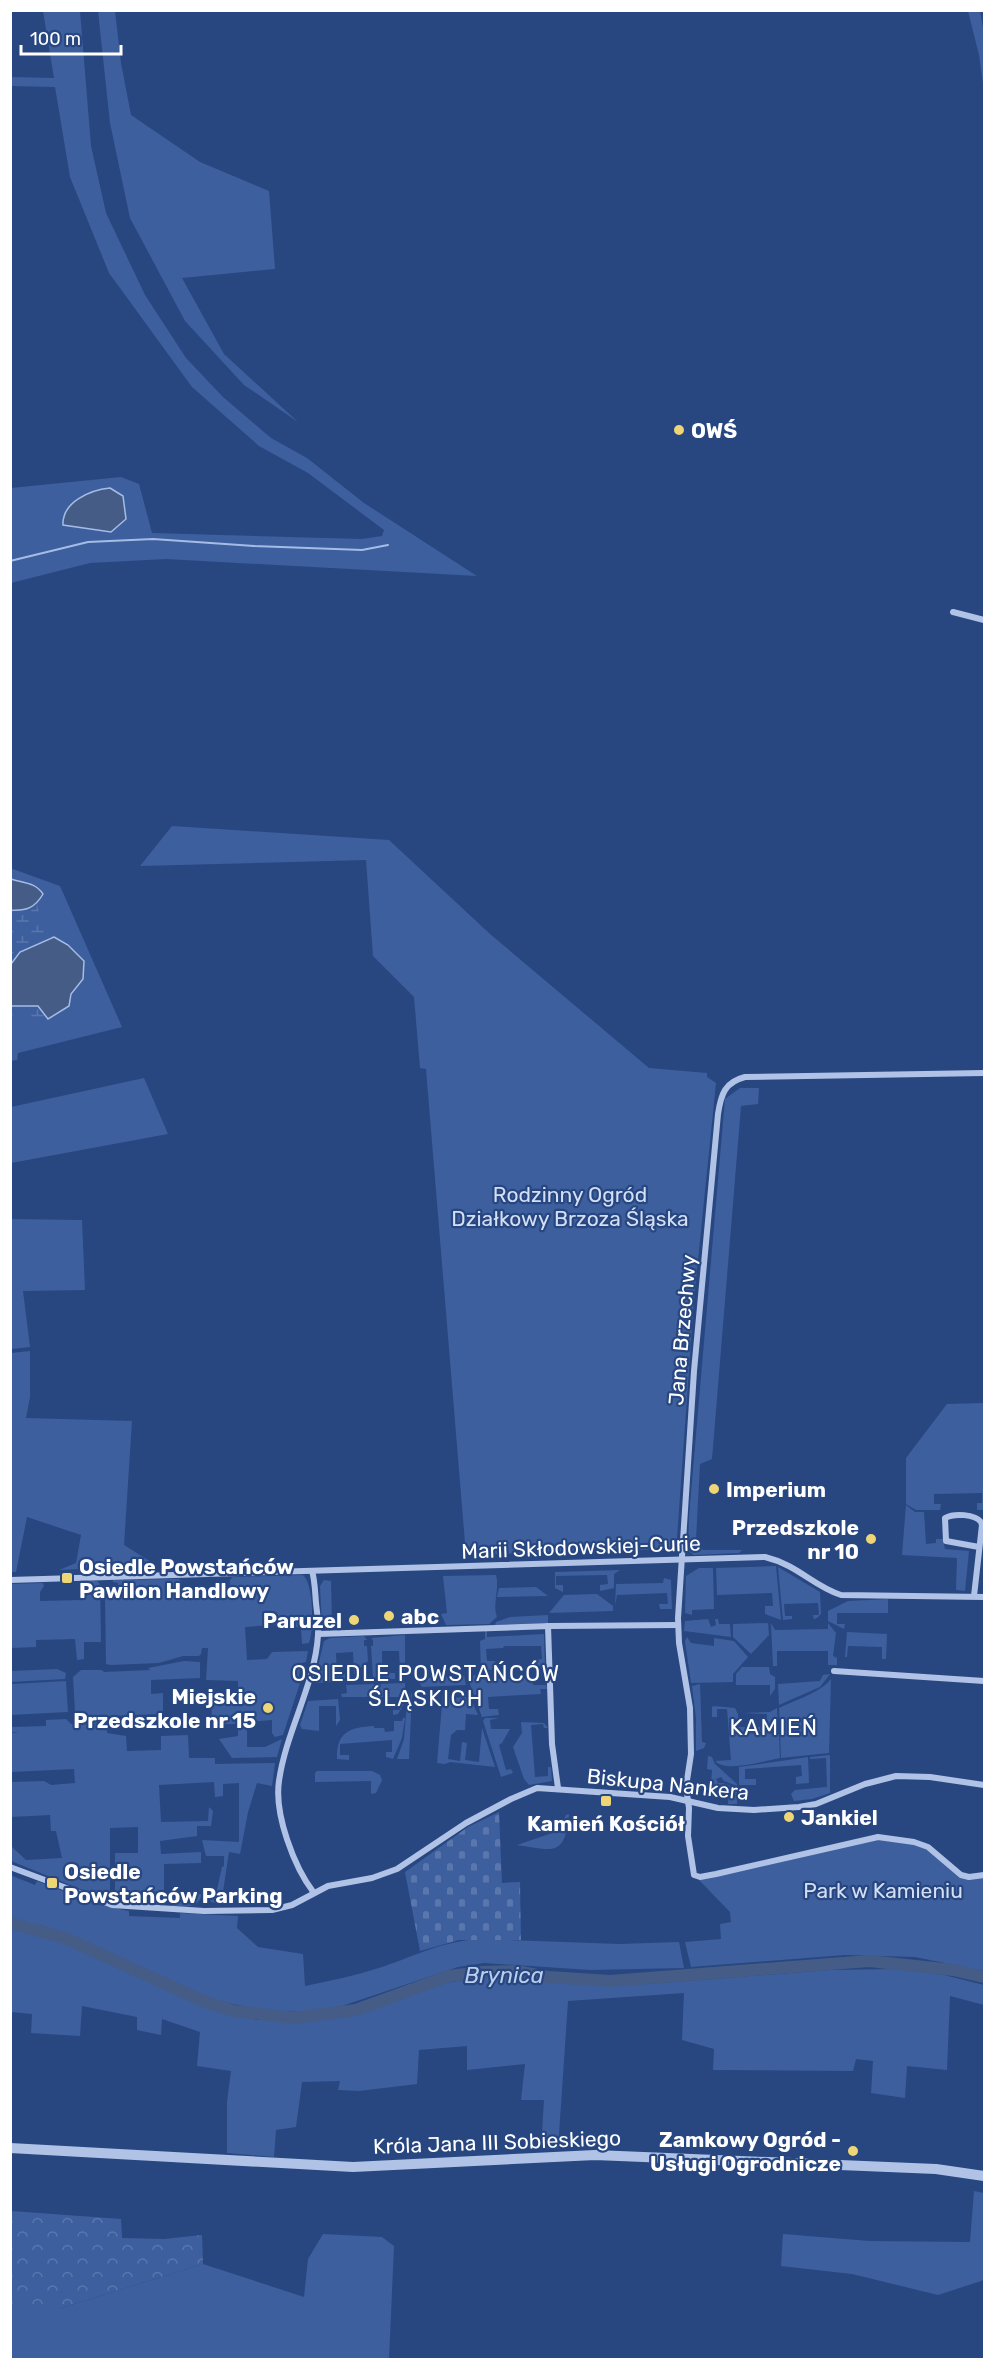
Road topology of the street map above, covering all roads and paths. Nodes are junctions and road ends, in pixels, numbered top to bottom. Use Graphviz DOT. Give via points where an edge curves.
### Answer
graph roads {
  1 [pos="953,612"];
  2 [pos="984,620"];
  3 [pos="984,1073"];
  4 [pos="979,1547"];
  5 [pos="682,1560"];
  6 [pos="312,1571"];
  7 [pos="10,1580"];
  8 [pos="975,1596"];
  9 [pos="984,1597"];
  10 [pos="677,1625"];
  11 [pos="548,1626"];
  12 [pos="318,1634"];
  13 [pos="834,1671"];
  14 [pos="984,1681"];
  15 [pos="984,1785"];
  16 [pos="558,1788"];
  17 [pos="688,1801"];
  18 [pos="10,1866"];
  19 [pos="984,1875"];
  20 [pos="314,1893"];
  21 [pos="10,2148"];
  22 [pos="984,2176"];
  1 -- 2 [label="street"];
  3 -- 5 [label="street, Jana Brzechwy" via="746,1077 729,1083 724,1090 718,1114 700,1306"];
  4 -- 4 [label="street" via="980,1518 945,1518 946,1541"];
  4 -- 8 [label="street"];
  5 -- 6 [label="street, Marii Skłodowskiej-Curie"];
  5 -- 8 [label="street, Marii Skłodowskiej-Curie" via="765,1557 790,1565 841,1595"];
  5 -- 10 [label="street, Jana Brzechwy"];
  6 -- 7 [label="street, Marii Skłodowskiej-Curie"];
  6 -- 12 [label="street"];
  8 -- 9 [label="street, Marii Skłodowskiej-Curie"];
  10 -- 11 [label="street"];
  10 -- 17 [label="street, Jana Brzechwy" via="690,1708"];
  11 -- 12 [label="street"];
  11 -- 16 [label="street, Biskupa Nankera" via="552,1744"];
  12 -- 20 [label="street" via="278,1790 291,1850"];
  13 -- 14 [label="street"];
  15 -- 17 [label="street, Biskupa Nankera" via="896,1776 799,1807 728,1809"];
  16 -- 17 [label="street, Biskupa Nankera"];
  16 -- 20 [label="street, Biskupa Nankera" via="537,1788 511,1799 389,1872"];
  17 -- 19 [label="street, Jana Brzechwy" via="688,1836 697,1877 878,1837 928,1847 961,1875"];
  18 -- 20 [label="street, Biskupa Nankera" via="112,1905 204,1911 272,1910"];
  21 -- 22 [label="street, Króla Jana III Sobieskiego" via="353,2167 595,2155 936,2169"];
}
